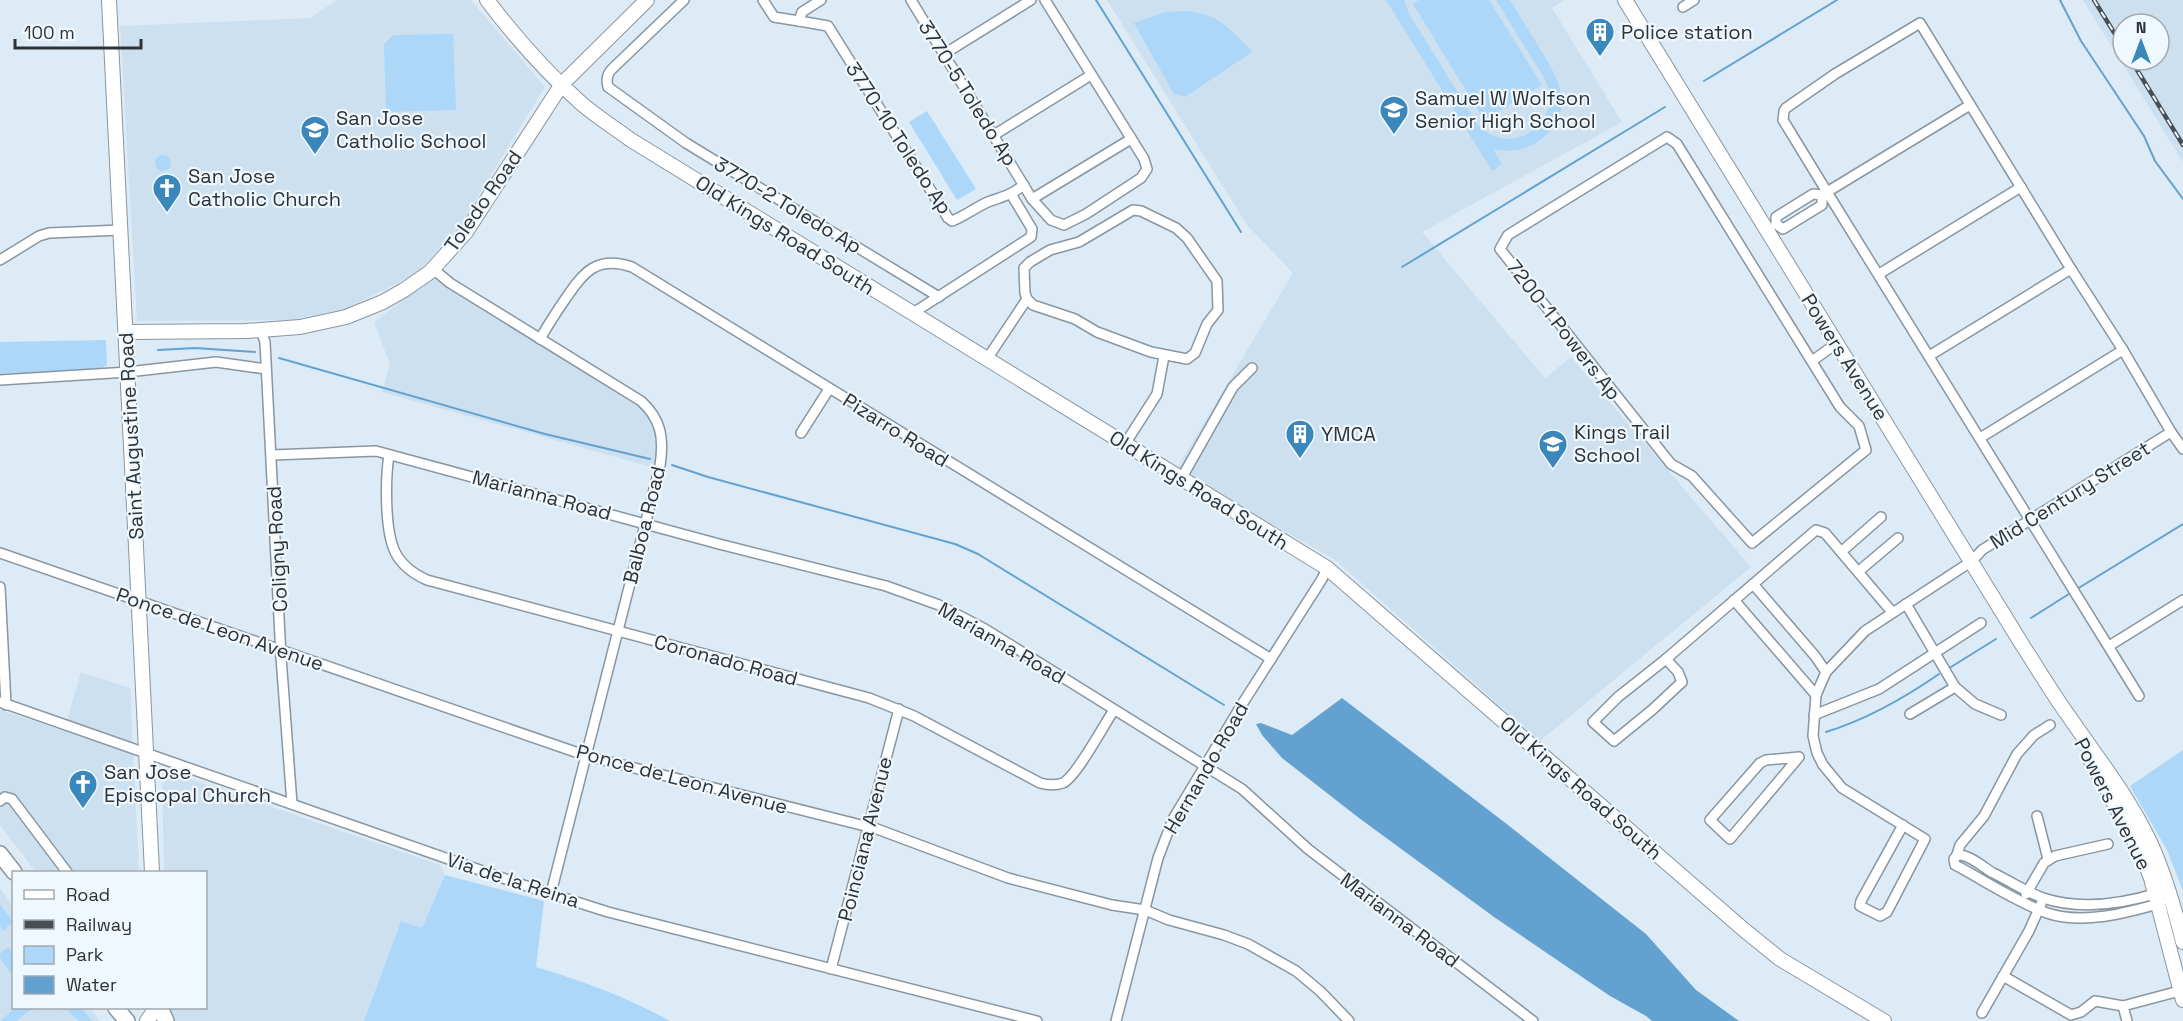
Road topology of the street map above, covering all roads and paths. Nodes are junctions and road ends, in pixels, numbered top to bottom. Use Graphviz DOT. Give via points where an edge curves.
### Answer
graph roads {
  1 [pos="109,0"];
  2 [pos="487,0"];
  3 [pos="648,0"];
  4 [pos="684,0"];
  5 [pos="763,0"];
  6 [pos="821,0"];
  7 [pos="910,0"];
  8 [pos="1031,0"];
  9 [pos="1044,0"];
  10 [pos="1624,0"];
  11 [pos="1694,0"];
  12 [pos="1683,7"];
  13 [pos="799,21"];
  14 [pos="944,54"];
  15 [pos="1091,75"];
  16 [pos="562,84"];
  17 [pos="1970,105"];
  18 [pos="994,135"];
  19 [pos="1131,139"];
  20 [pos="1024,185"];
  21 [pos="2021,187"];
  22 [pos="1011,194"];
  23 [pos="1825,194"];
  24 [pos="1032,199"];
  25 [pos="1772,227"];
  26 [pos="121,230"];
  27 [pos="0,260"];
  28 [pos="2071,268"];
  29 [pos="434,269"];
  30 [pos="1879,274"];
  31 [pos="939,297"];
  32 [pos="1027,299"];
  33 [pos="912,313"];
  34 [pos="261,330"];
  35 [pos="126,332"];
  36 [pos="540,339"];
  37 [pos="1836,343"];
  38 [pos="2123,350"];
  39 [pos="1164,356"];
  40 [pos="1929,356"];
  41 [pos="987,359"];
  42 [pos="1812,361"];
  43 [pos="1252,368"];
  44 [pos="266,369"];
  45 [pos="128,372"];
  46 [pos="0,380"];
  47 [pos="829,389"];
  48 [pos="2171,432"];
  49 [pos="801,433"];
  50 [pos="1980,438"];
  51 [pos="1125,444"];
  52 [pos="2183,449"];
  53 [pos="272,455"];
  54 [pos="389,455"];
  55 [pos="1181,478"];
  56 [pos="1881,517"];
  57 [pos="2031,520"];
  58 [pos="645,524"];
  59 [pos="1898,538"];
  60 [pos="1842,552"];
  61 [pos="0,553"];
  62 [pos="1972,561"];
  63 [pos="1327,568"];
  64 [pos="1859,571"];
  65 [pos="1753,584"];
  66 [pos="0,587"];
  67 [pos="139,600"];
  68 [pos="1734,600"];
  69 [pos="2183,600"];
  70 [pos="1906,604"];
  71 [pos="1892,612"];
  72 [pos="1981,623"];
  73 [pos="617,631"];
  74 [pos="2109,646"];
  75 [pos="281,650"];
  76 [pos="1935,653"];
  77 [pos="1271,659"];
  78 [pos="1666,659"];
  79 [pos="1826,672"];
  80 [pos="1955,687"];
  81 [pos="1816,695"];
  82 [pos="2139,696"];
  83 [pos="3,704"];
  84 [pos="899,709"];
  85 [pos="1114,710"];
  86 [pos="1910,714"];
  87 [pos="2066,714"];
  88 [pos="1814,715"];
  89 [pos="2001,715"];
  90 [pos="2050,725"];
  91 [pos="1814,743"];
  92 [pos="146,753"];
  93 [pos="587,756"];
  94 [pos="1799,757"];
  95 [pos="1206,765"];
  96 [pos="0,801"];
  97 [pos="292,804"];
  98 [pos="2037,816"];
  99 [pos="1903,825"];
  100 [pos="868,826"];
  101 [pos="2108,844"];
  102 [pos="0,854"];
  103 [pos="1956,855"];
  104 [pos="2048,859"];
  105 [pos="13,871"];
  106 [pos="66,871"];
  107 [pos="152,871"];
  108 [pos="2028,891"];
  109 [pos="551,893"];
  110 [pos="2170,895"];
  111 [pos="2044,898"];
  112 [pos="2156,899"];
  113 [pos="2022,901"];
  114 [pos="2038,909"];
  115 [pos="1145,910"];
  116 [pos="2183,942"];
  117 [pos="831,969"];
  118 [pos="2003,976"];
  119 [pos="2182,994"];
  120 [pos="2123,1006"];
  121 [pos="117,1009"];
  122 [pos="157,1009"];
  123 [pos="1982,1013"];
  124 [pos="2072,1018"];
  125 [pos="127,1021"];
  126 [pos="147,1021"];
  127 [pos="1037,1021"];
  128 [pos="1116,1021"];
  129 [pos="1349,1021"];
  130 [pos="1533,1021"];
  131 [pos="1884,1021"];
  132 [pos="2127,1021"];
  1 -- 26 [label="street, Saint Augustine Road"];
  2 -- 16 [label="street, Old Kings Road South"];
  3 -- 16 [label="street, Toledo Road"];
  4 -- 31 [label="street, 3770-2 Toledo Ap" via="608,73 608,87 686,143"];
  5 -- 13 [label="street" via="774,17"];
  6 -- 13 [label="street" via="802,12"];
  7 -- 14 [label="street, 3770-5 Toledo Ap"];
  8 -- 14 [label="street"];
  9 -- 15 [label="street"];
  10 -- 25 [label="street, Powers Avenue"];
  11 -- 12 [label="street"];
  13 -- 22 [label="street, 3770-10 Toledo Ap" via="828,26 948,218 952,221"];
  14 -- 18 [label="street, 3770-5 Toledo Ap"];
  15 -- 18 [label="street"];
  15 -- 19 [label="street"];
  16 -- 29 [label="street, Toledo Road" via="466,232"];
  16 -- 33 [label="street, Old Kings Road South" via="583,105 631,140"];
  17 -- 21 [label="street"];
  17 -- 23 [label="street"];
  17 -- 23 [label="street" via="1920,23 1844,68 1784,111 1783,120"];
  18 -- 20 [label="street, 3770-5 Toledo Ap"];
  19 -- 24 [label="street"];
  19 -- 24 [label="street" via="1146,163 1141,178 1073,221 1059,224 1051,220"];
  20 -- 22 [label="street, 3770-10 Toledo Ap"];
  20 -- 24 [label="street"];
  21 -- 28 [label="street"];
  21 -- 30 [label="street"];
  22 -- 31 [label="street" via="1032,229 1031,237"];
  23 -- 25 [label="street" via="1813,194 1776,217"];
  23 -- 25 [label="street" via="1822,205 1783,229"];
  23 -- 30 [label="street"];
  25 -- 37 [label="street, Powers Avenue"];
  26 -- 27 [label="street" via="49,233"];
  26 -- 35 [label="street, Saint Augustine Road"];
  28 -- 38 [label="street"];
  28 -- 40 [label="street"];
  29 -- 34 [label="street, Toledo Road" via="404,291 364,311 316,324"];
  29 -- 36 [label="street, Balboa Road"];
  30 -- 40 [label="street"];
  31 -- 33 [label="street"];
  32 -- 39 [label="street" via="1097,332"];
  32 -- 39 [label="street" via="1024,268 1030,262 1056,248 1079,242 1133,210 1142,211 1176,228 1217,281 1218,310 1207,324 1195,353 1187,359"];
  32 -- 41 [label="street"];
  33 -- 41 [label="street, Old Kings Road South"];
  34 -- 35 [label="street, Toledo Road"];
  34 -- 44 [label="street, Coligny Road"];
  35 -- 45 [label="street, Saint Augustine Road"];
  36 -- 47 [label="street, Pizarro Road" via="583,274 598,266 626,265"];
  36 -- 58 [label="street, Balboa Road" via="641,401 660,425 663,447"];
  37 -- 42 [label="street"];
  37 -- 62 [label="street, Powers Avenue"];
  38 -- 48 [label="street"];
  38 -- 50 [label="street"];
  39 -- 51 [label="street" via="1157,394"];
  40 -- 50 [label="street"];
  41 -- 51 [label="street, Old Kings Road South"];
  42 -- 42 [label="street, 7200-1 Powers Ap" via="1677,144 1666,137 1508,235 1500,249 1671,464 1692,476 1752,543 1866,450 1859,426 1840,407"];
  43 -- 55 [label="street" via="1233,387"];
  44 -- 45 [label="street" via="216,362"];
  44 -- 53 [label="street, Coligny Road"];
  45 -- 46 [label="street"];
  45 -- 67 [label="street, Saint Augustine Road"];
  47 -- 49 [label="street"];
  47 -- 77 [label="street, Pizarro Road"];
  48 -- 52 [label="street"];
  48 -- 57 [label="street, Mid Century Street"];
  50 -- 57 [label="street"];
  51 -- 55 [label="street, Old Kings Road South"];
  53 -- 54 [label="street, Marianna Road" via="365,450"];
  53 -- 75 [label="street, Coligny Road"];
  54 -- 58 [label="street, Marianna Road"];
  54 -- 73 [label="street, Coronado Road" via="385,477 389,535 395,554 408,568 427,580"];
  55 -- 63 [label="street, Old Kings Road South"];
  56 -- 60 [label="street"];
  57 -- 62 [label="street, Mid Century Street" via="1982,550"];
  57 -- 74 [label="street"];
  58 -- 73 [label="street, Balboa Road"];
  58 -- 85 [label="street, Marianna Road" via="924,599 985,629"];
  59 -- 64 [label="street"];
  60 -- 64 [label="street"];
  60 -- 65 [label="street" via="1825,533 1816,530"];
  61 -- 67 [label="street, Ponce de Leon Avenue"];
  62 -- 70 [label="street, Mid Century Street"];
  62 -- 87 [label="street, Powers Avenue"];
  63 -- 77 [label="street, Hernando Road"];
  63 -- 131 [label="street, Old Kings Road South" via="1743,929 1780,959"];
  64 -- 71 [label="street"];
  65 -- 68 [label="street"];
  65 -- 79 [label="street"];
  66 -- 83 [label="street"];
  67 -- 75 [label="street, Ponce de Leon Avenue"];
  67 -- 92 [label="street, Saint Augustine Road"];
  68 -- 78 [label="street"];
  68 -- 81 [label="street"];
  69 -- 74 [label="street"];
  70 -- 71 [label="street, Mid Century Street"];
  70 -- 76 [label="street"];
  71 -- 79 [label="street, Mid Century Street" via="1855,639"];
  72 -- 76 [label="street"];
  73 -- 84 [label="street, Coronado Road"];
  73 -- 93 [label="street, Balboa Road"];
  74 -- 82 [label="street"];
  75 -- 93 [label="street, Ponce de Leon Avenue"];
  75 -- 97 [label="street, Coligny Road"];
  76 -- 80 [label="street"];
  76 -- 88 [label="street" via="1879,689"];
  77 -- 95 [label="street, Hernando Road"];
  78 -- 78 [label="street" via="1593,722 1614,741 1682,681"];
  79 -- 81 [label="street, Mid Century Street"];
  80 -- 86 [label="street"];
  80 -- 89 [label="street" via="1975,704"];
  81 -- 88 [label="street, Mid Century Street"];
  83 -- 92 [label="street, Via de la Reina"];
  84 -- 85 [label="street, Coronado Road" via="1048,785 1062,783 1074,773"];
  84 -- 100 [label="street, Poinciana Avenue"];
  85 -- 95 [label="street, Marianna Road"];
  87 -- 110 [label="street, Powers Avenue" via="2117,783 2148,839"];
  87 -- 112 [label="street, Powers Avenue" via="2142,855"];
  88 -- 91 [label="street, Mid Century Street"];
  90 -- 103 [label="street" via="2034,735 2017,754 1984,816"];
  91 -- 94 [label="street"];
  91 -- 99 [label="street" via="1822,765 1842,788"];
  92 -- 97 [label="street, Via de la Reina"];
  92 -- 107 [label="street, Saint Augustine Road"];
  93 -- 100 [label="street, Ponce de Leon Avenue"];
  93 -- 109 [label="street, Balboa Road"];
  94 -- 94 [label="street" via="1730,839 1710,820 1760,763"];
  95 -- 115 [label="street, Hernando Road" via="1166,836"];
  95 -- 130 [label="street, Marianna Road" via="1242,789 1308,849"];
  96 -- 106 [label="street" via="4,797 12,799"];
  97 -- 109 [label="street, Via de la Reina"];
  98 -- 104 [label="street"];
  99 -- 99 [label="street" via="1861,901 1860,906 1880,916 1887,912 1925,839"];
  100 -- 115 [label="street, Ponce de Leon Avenue" via="1018,881"];
  100 -- 117 [label="street, Poinciana Avenue"];
  101 -- 104 [label="street"];
  102 -- 105 [label="main road"];
  103 -- 108 [label="street" via="1963,855"];
  103 -- 113 [label="street" via="1955,865"];
  104 -- 108 [label="street"];
  108 -- 111 [label="street"];
  108 -- 113 [label="street"];
  109 -- 117 [label="street, Via de la Reina" via="608,912"];
  110 -- 112 [label="street"];
  110 -- 116 [label="street, Powers Avenue"];
  111 -- 112 [label="street" via="2074,904"];
  111 -- 114 [label="street"];
  112 -- 114 [label="street" via="2128,912 2092,917"];
  112 -- 119 [label="street, Powers Avenue"];
  113 -- 114 [label="street"];
  114 -- 118 [label="street"];
  115 -- 128 [label="street, Hernando Road"];
  115 -- 129 [label="street, Ponce de Leon Avenue" via="1224,935 1269,955 1312,984"];
  117 -- 127 [label="street, Via de la Reina"];
  118 -- 123 [label="street"];
  118 -- 124 [label="street"];
  119 -- 120 [label="street"];
  120 -- 124 [label="street" via="2095,1001"];
  120 -- 132 [label="street"];
  121 -- 125 [label="main road"];
  122 -- 126 [label="street"];
}
